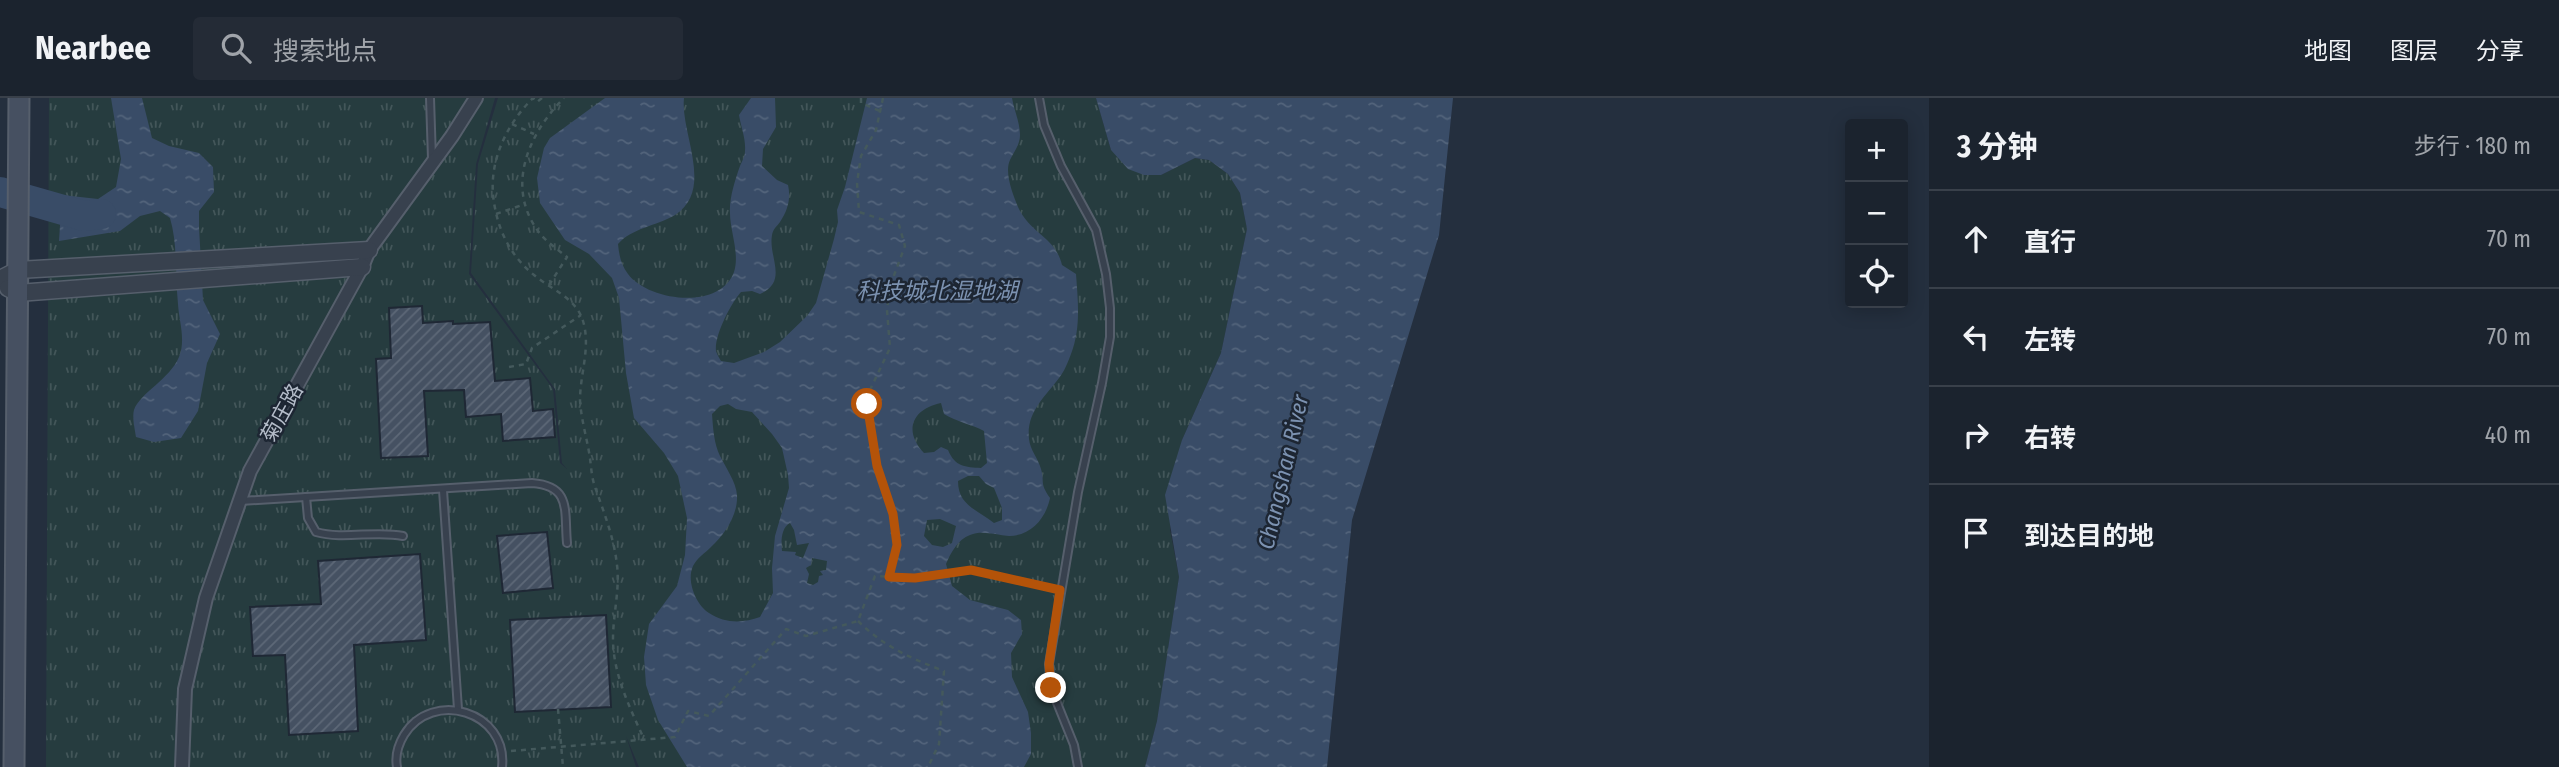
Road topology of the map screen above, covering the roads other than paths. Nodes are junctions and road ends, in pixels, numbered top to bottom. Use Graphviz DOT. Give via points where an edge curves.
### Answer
graph roads {
  1 [pos="19,98"];
  2 [pos="430,98"];
  3 [pos="476,98"];
  4 [pos="1039,98"];
  5 [pos="432,164"];
  6 [pos="369,250"];
  7 [pos="18,261"];
  8 [pos="362,267"];
  9 [pos="0,282"];
  10 [pos="18,293"];
  11 [pos="443,490"];
  12 [pos="306,497"];
  13 [pos="240,501"];
  14 [pos="403,536"];
  15 [pos="566,543"];
  16 [pos="458,709"];
  17 [pos="14,767"];
  18 [pos="182,767"];
  19 [pos="397,767"];
  20 [pos="502,767"];
  21 [pos="1078,767"];
  1 -- 7 [label="main road"];
  2 -- 5 [label="lane"];
  3 -- 5 [label="street, 菊庄路"];
  4 -- 21 [label="lane" via="1060,166 1096,230 1110,307 1110,337 1049,664 1051,688"];
  5 -- 6 [label="street, 菊庄路"];
  6 -- 7 [label="street" via="127,264"];
  6 -- 8 [label="street, 菊庄路"];
  7 -- 9 [label="street"];
  7 -- 10 [label="main road"];
  8 -- 10 [label="street"];
  8 -- 13 [label="street, 菊庄路" via="250,471"];
  9 -- 10 [label="street"];
  10 -- 17 [label="main road"];
  11 -- 12 [label="lane"];
  11 -- 15 [label="lane" via="548,484 563,500"];
  11 -- 16 [label="lane"];
  12 -- 13 [label="lane"];
  12 -- 14 [label="lane" via="308,518 316,532"];
  13 -- 18 [label="street, 菊庄路" via="206,598 186,688"];
  16 -- 19 [label="lane" via="440,709 409,728 399,743"];
  16 -- 20 [label="lane" via="489,726 499,742"];
}
